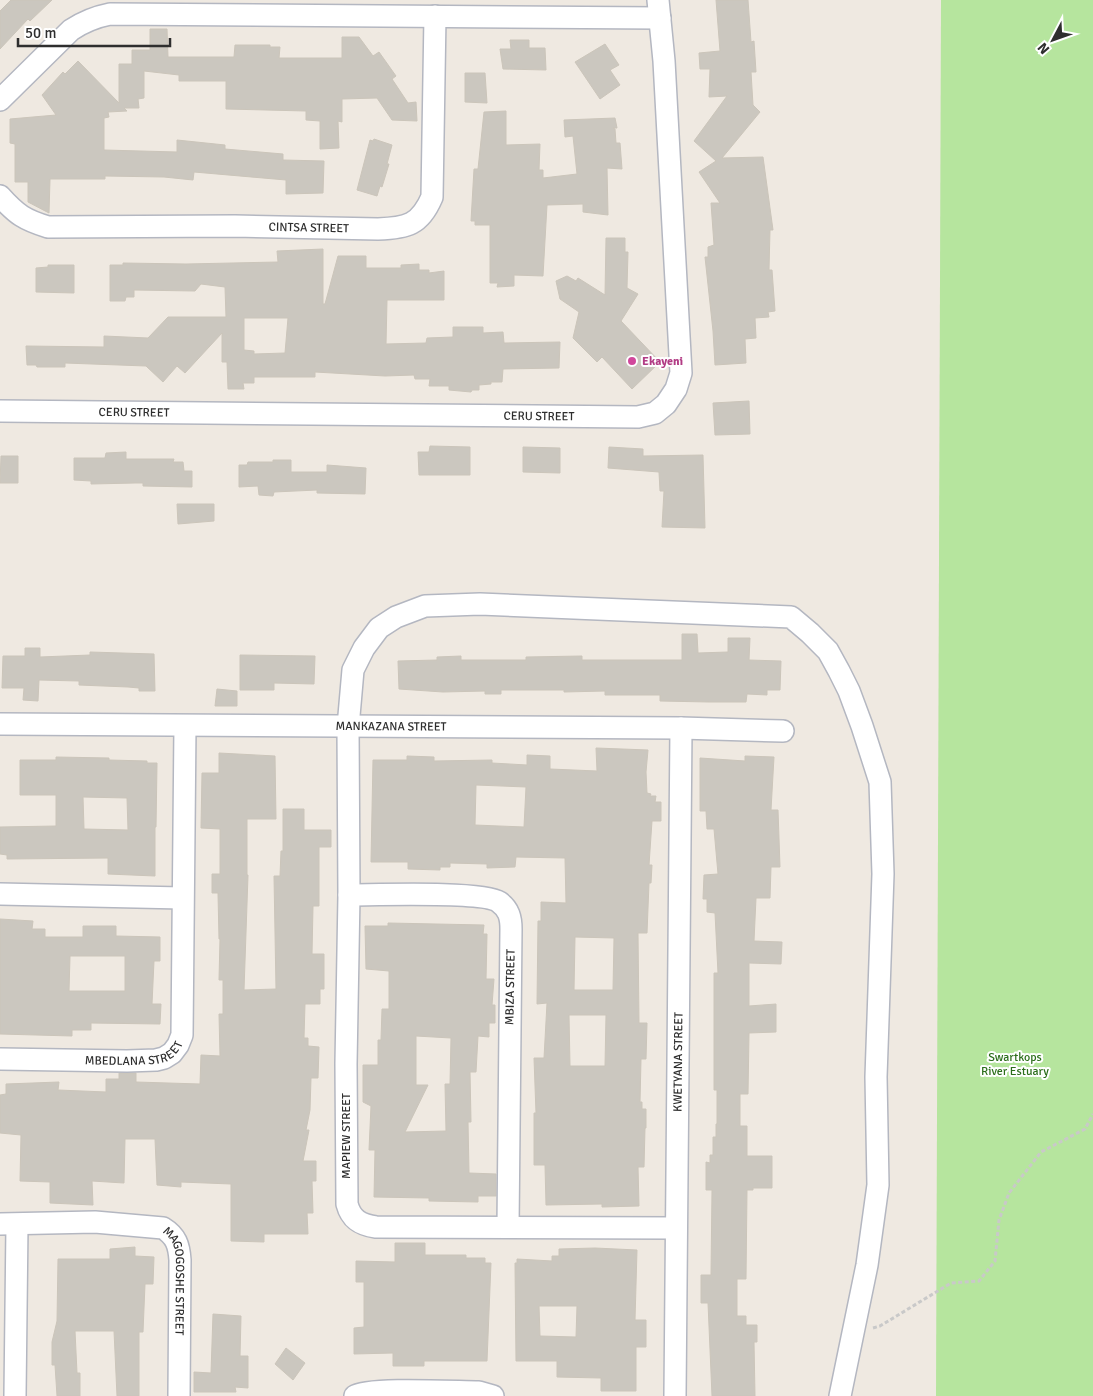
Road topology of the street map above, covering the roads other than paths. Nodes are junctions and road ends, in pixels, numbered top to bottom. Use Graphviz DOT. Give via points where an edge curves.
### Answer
graph roads {
  1 [pos="659,9"];
  2 [pos="435,16"];
  3 [pos="0,100"];
  4 [pos="0,196"];
  5 [pos="0,411"];
  6 [pos="0,724"];
  7 [pos="185,726"];
  8 [pos="348,728"];
  9 [pos="681,728"];
  10 [pos="784,731"];
  11 [pos="0,894"];
  12 [pos="349,895"];
  13 [pos="182,898"];
  14 [pos="0,1059"];
  15 [pos="9,1225"];
  16 [pos="508,1227"];
  17 [pos="676,1228"];
  18 [pos="16,1396"];
  19 [pos="179,1396"];
  20 [pos="355,1396"];
  21 [pos="493,1396"];
  22 [pos="675,1396"];
  23 [pos="840,1396"];
  1 -- 2 [label="street"];
  1 -- 5 [label="street, CERU STREET" via="681,373 672,397 655,413 630,417"];
  2 -- 3 [label="street" via="97,16 71,30"];
  2 -- 4 [label="street, CINTSA STREET" via="432,197 426,211 411,225 396,229 48,227 14,212"];
  6 -- 7 [label="street, MANKAZANA STREET"];
  7 -- 8 [label="street, MANKAZANA STREET"];
  7 -- 13 [label="street, MBEDLANA STREET"];
  8 -- 9 [label="street, MANKAZANA STREET"];
  8 -- 12 [label="street, MAPIEW STREET"];
  8 -- 23 [label="street, MAPIEW STREET" via="353,670 364,648 379,628 396,617 425,606 480,604 791,617 828,651 849,691 880,782 882,874 876,1077 878,1185 867,1266"];
  9 -- 10 [label="street, MANKAZANA STREET"];
  9 -- 17 [label="street, KWETYANA STREET"];
  11 -- 13 [label="street"];
  12 -- 16 [label="street, MBIZA STREET" via="486,897 500,903 509,913"];
  12 -- 16 [label="street, MAPIEW STREET" via="346,1146 349,1210 357,1221 368,1226"];
  13 -- 14 [label="street, MBEDLANA STREET" via="182,1035 172,1053 156,1060"];
  15 -- 18 [label="street, MAGOGOSHE STREET"];
  15 -- 19 [label="street, MAGOGOSHE STREET" via="95,1222 163,1228 172,1233 180,1260"];
  16 -- 17 [label="street, MAPIEW STREET"];
  17 -- 22 [label="street, KWETYANA STREET"];
  20 -- 21 [label="street" via="383,1391 479,1392"];
}
